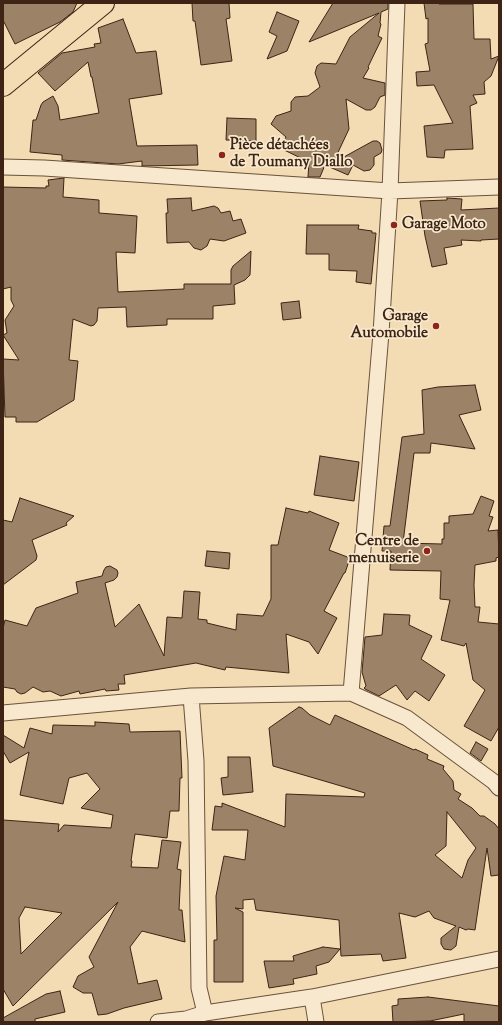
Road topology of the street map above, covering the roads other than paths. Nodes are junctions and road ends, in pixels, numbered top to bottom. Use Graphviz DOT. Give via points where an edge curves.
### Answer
graph roads {
  1 [pos="103,3"];
  2 [pos="397,3"];
  3 [pos="3,85"];
  4 [pos="3,167"];
  5 [pos="499,188"];
  6 [pos="390,191"];
  7 [pos="351,693"];
  8 [pos="191,696"];
  9 [pos="3,713"];
  10 [pos="497,781"];
  11 [pos="499,959"];
  12 [pos="312,997"];
  13 [pos="205,1013"];
  14 [pos="186,1020"];
  15 [pos="158,1022"];
  16 [pos="316,1022"];
  1 -- 3 [label="highway"];
  2 -- 6 [label="street"];
  4 -- 6 [label="street"];
  5 -- 6 [label="street"];
  6 -- 7 [label="street" via="382,333"];
  7 -- 8 [label="street"];
  7 -- 10 [label="street" via="407,718"];
  8 -- 9 [label="street"];
  8 -- 13 [label="street" via="196,761 199,988"];
  11 -- 12 [label="street"];
  12 -- 13 [label="street"];
  12 -- 16 [label="street"];
  13 -- 14 [label="street"];
  14 -- 15 [label="street"];
}
